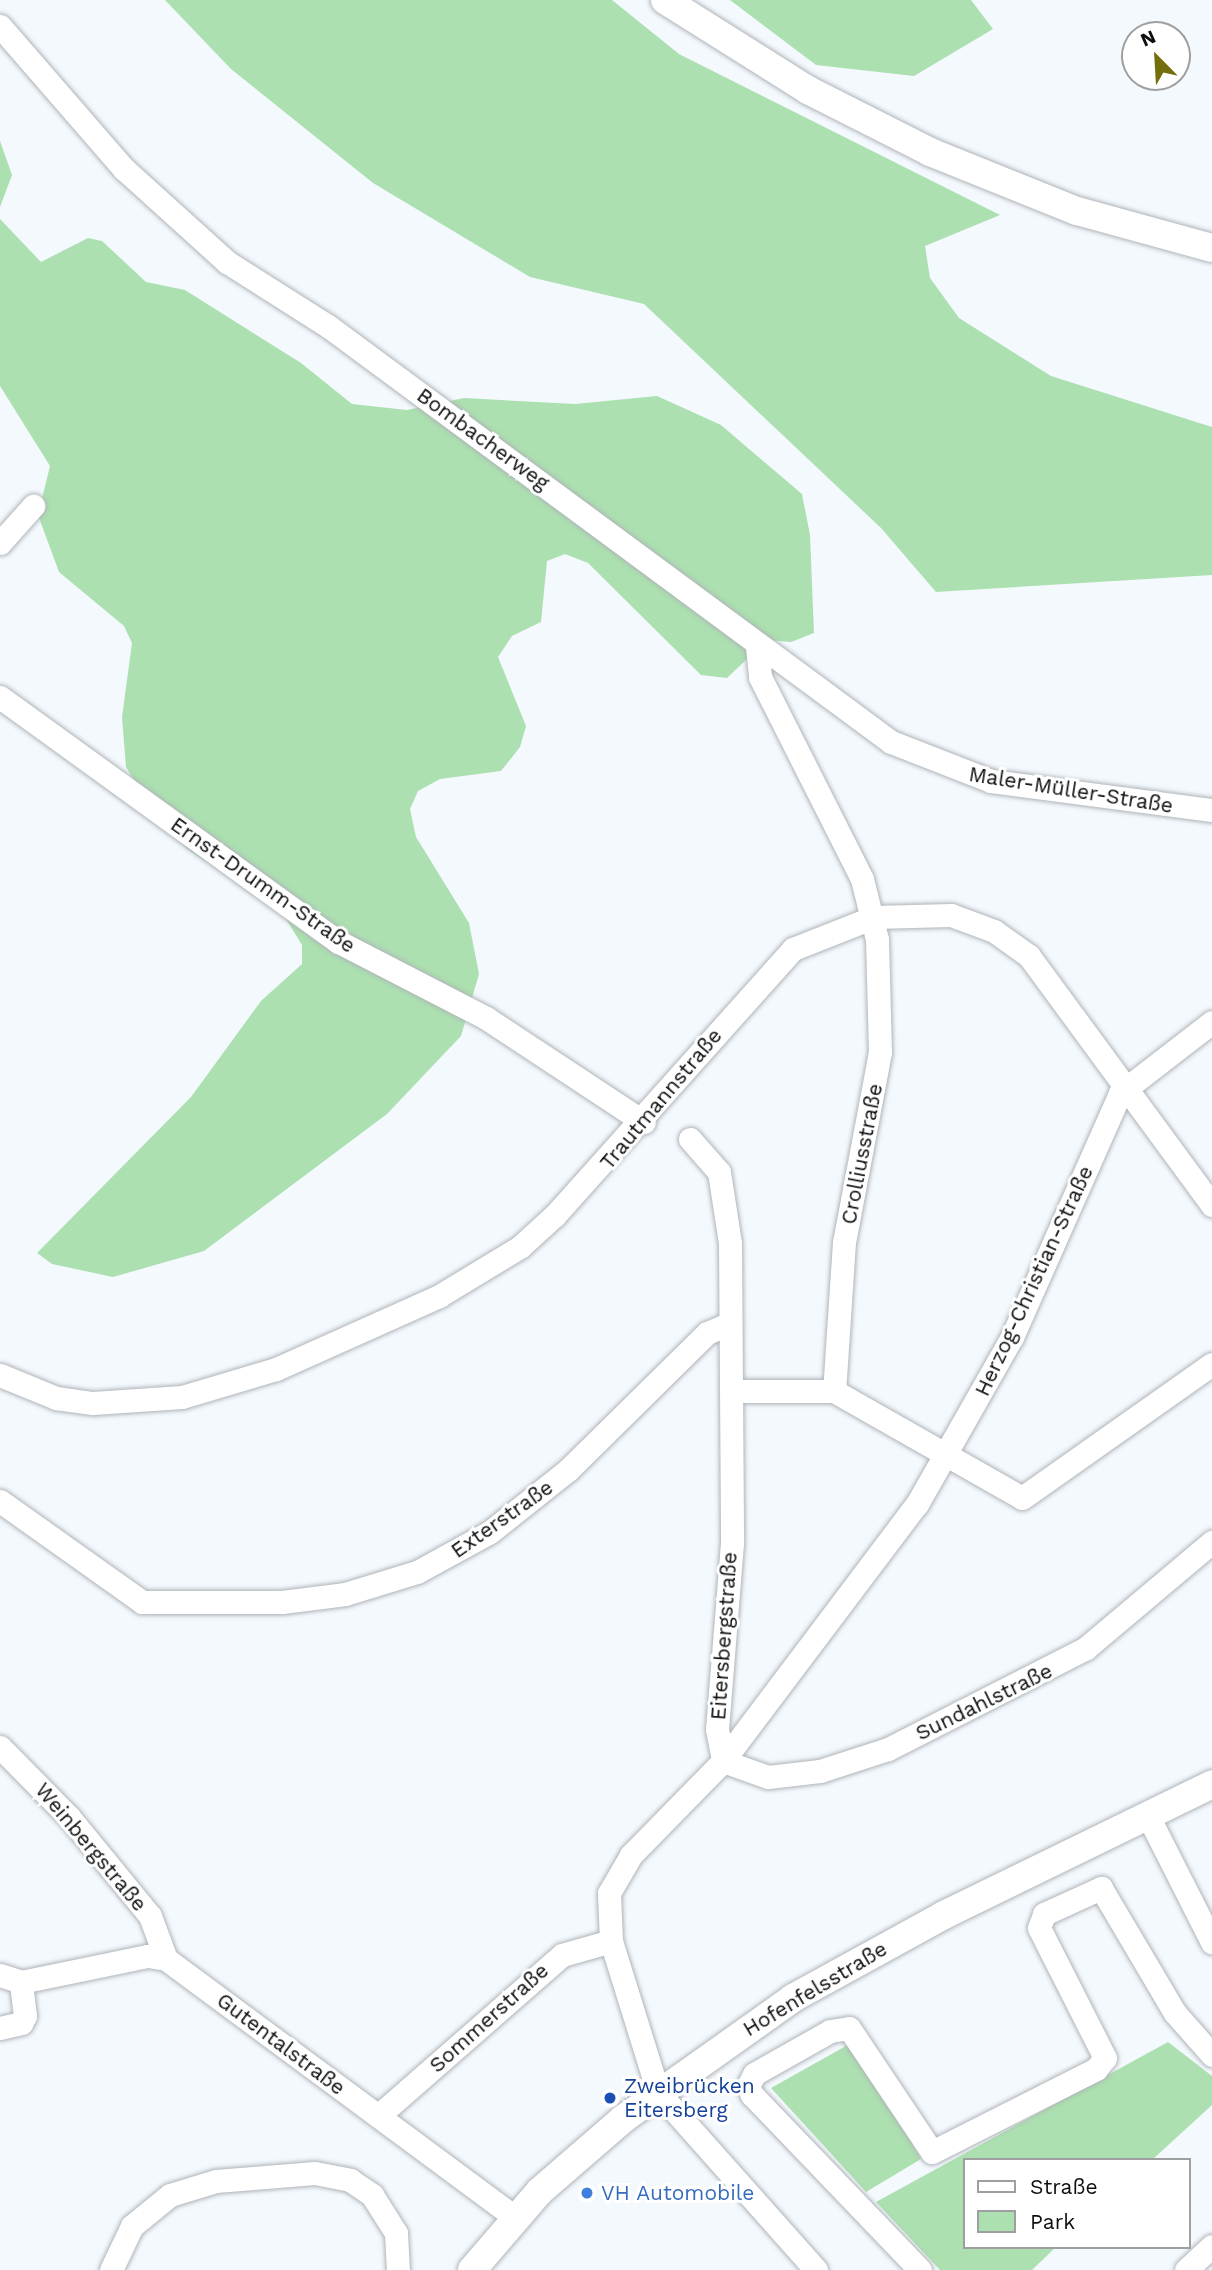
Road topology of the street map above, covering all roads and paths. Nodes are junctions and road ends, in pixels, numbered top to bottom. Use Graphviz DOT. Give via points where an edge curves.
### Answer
graph roads {
  1 [pos="665,0"];
  2 [pos="0,26"];
  3 [pos="1212,248"];
  4 [pos="33,506"];
  5 [pos="0,543"];
  6 [pos="757,647"];
  7 [pos="0,697"];
  8 [pos="1212,810"];
  9 [pos="874,917"];
  10 [pos="1212,1022"];
  11 [pos="1128,1084"];
  12 [pos="643,1122"];
  13 [pos="691,1139"];
  14 [pos="1209,1194"];
  15 [pos="730,1323"];
  16 [pos="1212,1364"];
  17 [pos="0,1375"];
  18 [pos="731,1391"];
  19 [pos="834,1391"];
  20 [pos="946,1456"];
  21 [pos="0,1501"];
  22 [pos="1212,1542"];
  23 [pos="0,1747"];
  24 [pos="723,1762"];
  25 [pos="1212,1784"];
  26 [pos="1147,1814"];
  27 [pos="611,1941"];
  28 [pos="1212,1942"];
  29 [pos="166,1959"];
  30 [pos="8,1981"];
  31 [pos="0,2028"];
  32 [pos="1212,2056"];
  33 [pos="658,2092"];
  34 [pos="378,2116"];
  35 [pos="515,2217"];
  36 [pos="1212,2246"];
  37 [pos="803,2266"];
  38 [pos="111,2270"];
  39 [pos="398,2270"];
  40 [pos="472,2270"];
  41 [pos="920,2270"];
  42 [pos="1186,2270"];
  1 -- 3 [label="main road" via="808,90 930,152 1077,211"];
  2 -- 6 [label="street, Bombacherweg" via="124,169 227,262 328,326 641,554"];
  4 -- 5 [label="street"];
  6 -- 8 [label="street, Maler-Müller-Straße" via="891,742 951,770 1043,789"];
  6 -- 9 [label="street" via="760,677 856,867"];
  7 -- 12 [label="street, Ernst-Drumm-Straße" via="339,942 486,1018"];
  9 -- 11 [label="street, Trautmannstraße" via="951,915 1010,941 1054,983"];
  9 -- 12 [label="street, Trautmannstraße" via="818,934 777,962"];
  9 -- 19 [label="street, Crolliusstraße" via="880,1052 844,1242"];
  10 -- 11 [label="street, Herzog-Christian-Straße"];
  11 -- 14 [label="street, Trautmannstraße"];
  11 -- 20 [label="street, Herzog-Christian-Straße" via="1034,1291"];
  12 -- 17 [label="street, Trautmannstraße" via="520,1247 439,1296 276,1369 182,1397 93,1403 56,1398"];
  13 -- 15 [label="street, Eitersbergstraße" via="715,1163 723,1183"];
  15 -- 18 [label="street, Eitersbergstraße"];
  15 -- 21 [label="street, Exterstraße" via="707,1333 521,1511 453,1554 381,1585 311,1600 142,1602 120,1592"];
  16 -- 20 [label="street" via="1021,1498"];
  18 -- 19 [label="street"];
  18 -- 24 [label="street, Eitersbergstraße" via="732,1543 717,1729"];
  19 -- 20 [label="street"];
  20 -- 24 [label="street, Herzog-Christian-Straße" via="883,1555"];
  22 -- 24 [label="street, Sundahlstraße" via="1086,1648 888,1749 792,1776 750,1775"];
  23 -- 29 [label="street, Weinbergstraße" via="69,1817 149,1916"];
  24 -- 27 [label="street" via="615,1878 605,1905"];
  25 -- 26 [label="main road, Hofenfelsstraße"];
  26 -- 28 [label="street"];
  26 -- 33 [label="main road, Hofenfelsstraße" via="852,1964"];
  27 -- 33 [label="street"];
  27 -- 34 [label="street, Sommerstraße" via="562,1955"];
  29 -- 30 [label="street" via="148,1956"];
  29 -- 34 [label="street, Gutentalstraße"];
  30 -- 31 [label="street" via="21,2023"];
  32 -- 41 [label="street" via="1175,2013 1101,1888 1044,1914 1039,1928 1105,2059 1096,2069 932,2152 849,2028 830,2031 754,2074 747,2085 752,2095"];
  33 -- 35 [label="main road, Hofenfelsstraße"];
  33 -- 37 [label="street"];
  34 -- 35 [label="street, Gutentalstraße"];
  35 -- 40 [label="main road, Hofenfelsstraße"];
  36 -- 42 [label="street"];
  38 -- 39 [label="street" via="132,2226 170,2195 216,2181 315,2173 350,2180 372,2195 396,2233"];
}
